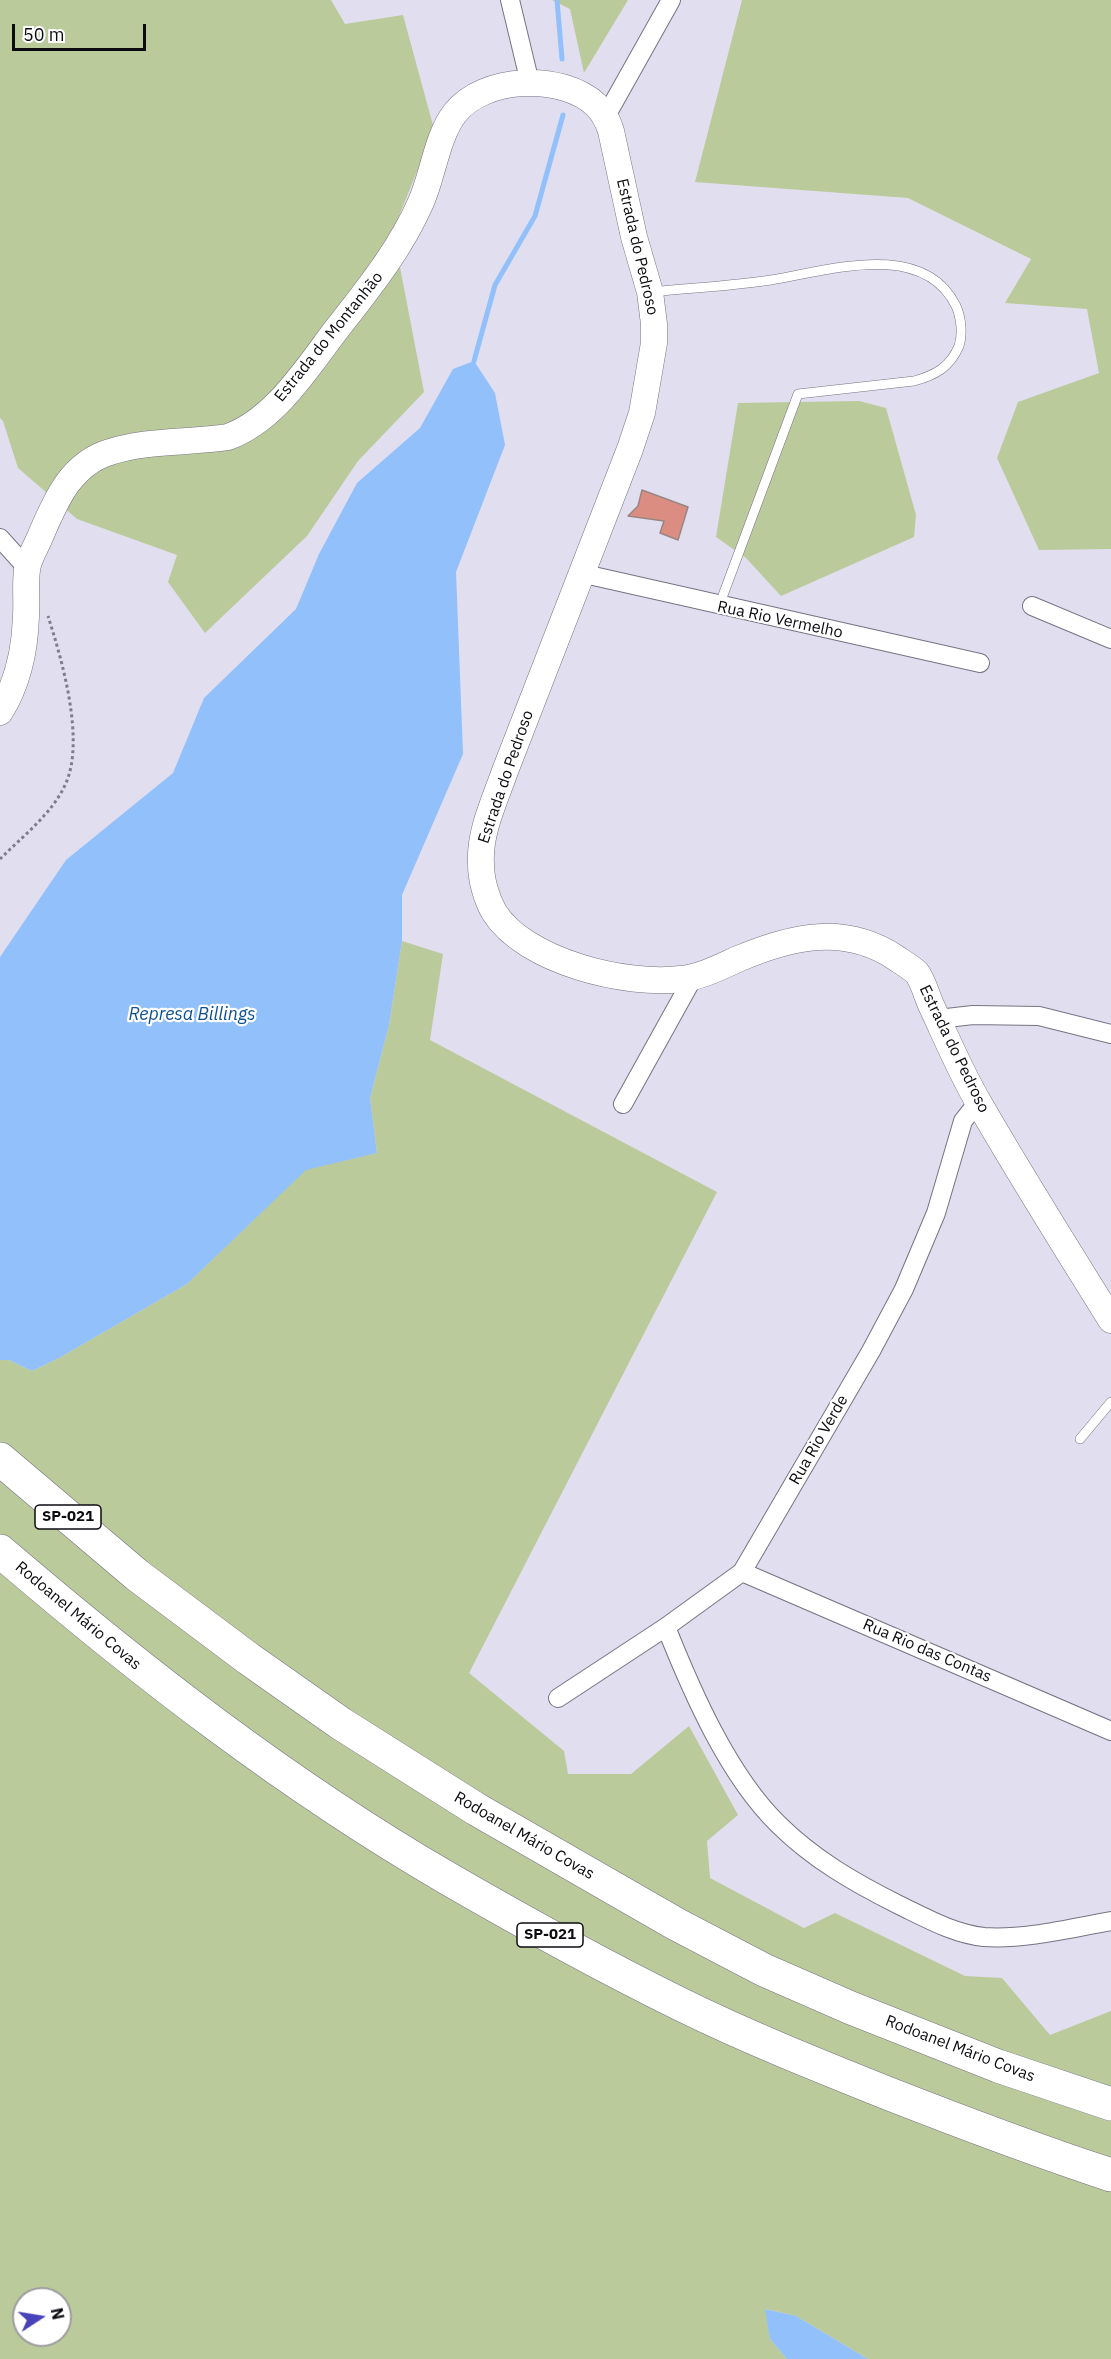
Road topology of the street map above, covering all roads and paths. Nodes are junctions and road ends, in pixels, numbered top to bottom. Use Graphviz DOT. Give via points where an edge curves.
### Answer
graph roads {
  1 [pos="510,0"];
  2 [pos="671,0"];
  3 [pos="530,83"];
  4 [pos="606,116"];
  5 [pos="650,292"];
  6 [pos="0,538"];
  7 [pos="27,568"];
  8 [pos="580,573"];
  9 [pos="719,606"];
  10 [pos="1032,606"];
  11 [pos="48,615"];
  12 [pos="1111,639"];
  13 [pos="980,663"];
  14 [pos="0,712"];
  15 [pos="0,859"];
  16 [pos="694,976"];
  17 [pos="938,1019"];
  18 [pos="1111,1034"];
  19 [pos="978,1102"];
  20 [pos="623,1104"];
  21 [pos="1111,1320"];
  22 [pos="1111,1402"];
  23 [pos="1080,1439"];
  24 [pos="0,1459"];
  25 [pos="0,1551"];
  26 [pos="742,1572"];
  27 [pos="666,1627"];
  28 [pos="558,1698"];
  29 [pos="1111,1731"];
  30 [pos="1111,1921"];
  31 [pos="1111,2104"];
  32 [pos="1111,2175"];
  1 -- 3 [label="street"];
  2 -- 4 [label="street"];
  3 -- 4 [label="main road, Estrada do Montanhão" via="583,95"];
  3 -- 7 [label="main road, Estrada do Montanhão" via="500,86 482,93 454,114 421,203 400,245 284,396 255,423 234,434 127,447 100,455 84,465 59,494"];
  4 -- 5 [label="main road, Estrada do Pedroso"];
  5 -- 8 [label="main road, Estrada do Pedroso" via="654,343 642,413"];
  5 -- 9 [label="lane" via="881,264 929,276 949,293 957,309 960,342 950,363 936,373 914,381 798,394"];
  6 -- 7 [label="street"];
  7 -- 14 [label="main road" via="21,659 13,689"];
  8 -- 9 [label="street, Rua Rio Vermelho"];
  8 -- 16 [label="main road, Estrada do Pedroso" via="485,830 481,864 486,891 495,913 512,931 561,961 596,973 660,981"];
  9 -- 13 [label="street, Rua Rio Vermelho"];
  10 -- 12 [label="street"];
  11 -- 15 [label="path" via="70,709 73,762 66,784 47,812"];
  16 -- 17 [label="main road, Estrada do Pedroso" via="789,941 846,937 878,947 917,973"];
  16 -- 20 [label="street"];
  17 -- 18 [label="street" via="1039,1016"];
  17 -- 19 [label="main road, Estrada do Pedroso"];
  19 -- 21 [label="main road, Estrada do Pedroso"];
  19 -- 26 [label="street, Rua Rio Verde" via="963,1121 936,1213 904,1288"];
  22 -- 23 [label="lane"];
  24 -- 31 [label="highway, Rodoanel Mário Covas / SP-021" via="137,1575 340,1723 476,1809 764,1970 998,2066"];
  25 -- 32 [label="highway, Rodoanel Mário Covas / SP-021" via="130,1660 324,1800 445,1877 680,2004 808,2062"];
  26 -- 27 [label="street, Rua Rio Verde"];
  26 -- 29 [label="street, Rua Rio das Contas"];
  27 -- 28 [label="street, Rua Rio Verde"];
  27 -- 30 [label="street" via="711,1727 760,1803 778,1824 850,1880 945,1927 984,1937 1056,1931"];
}
